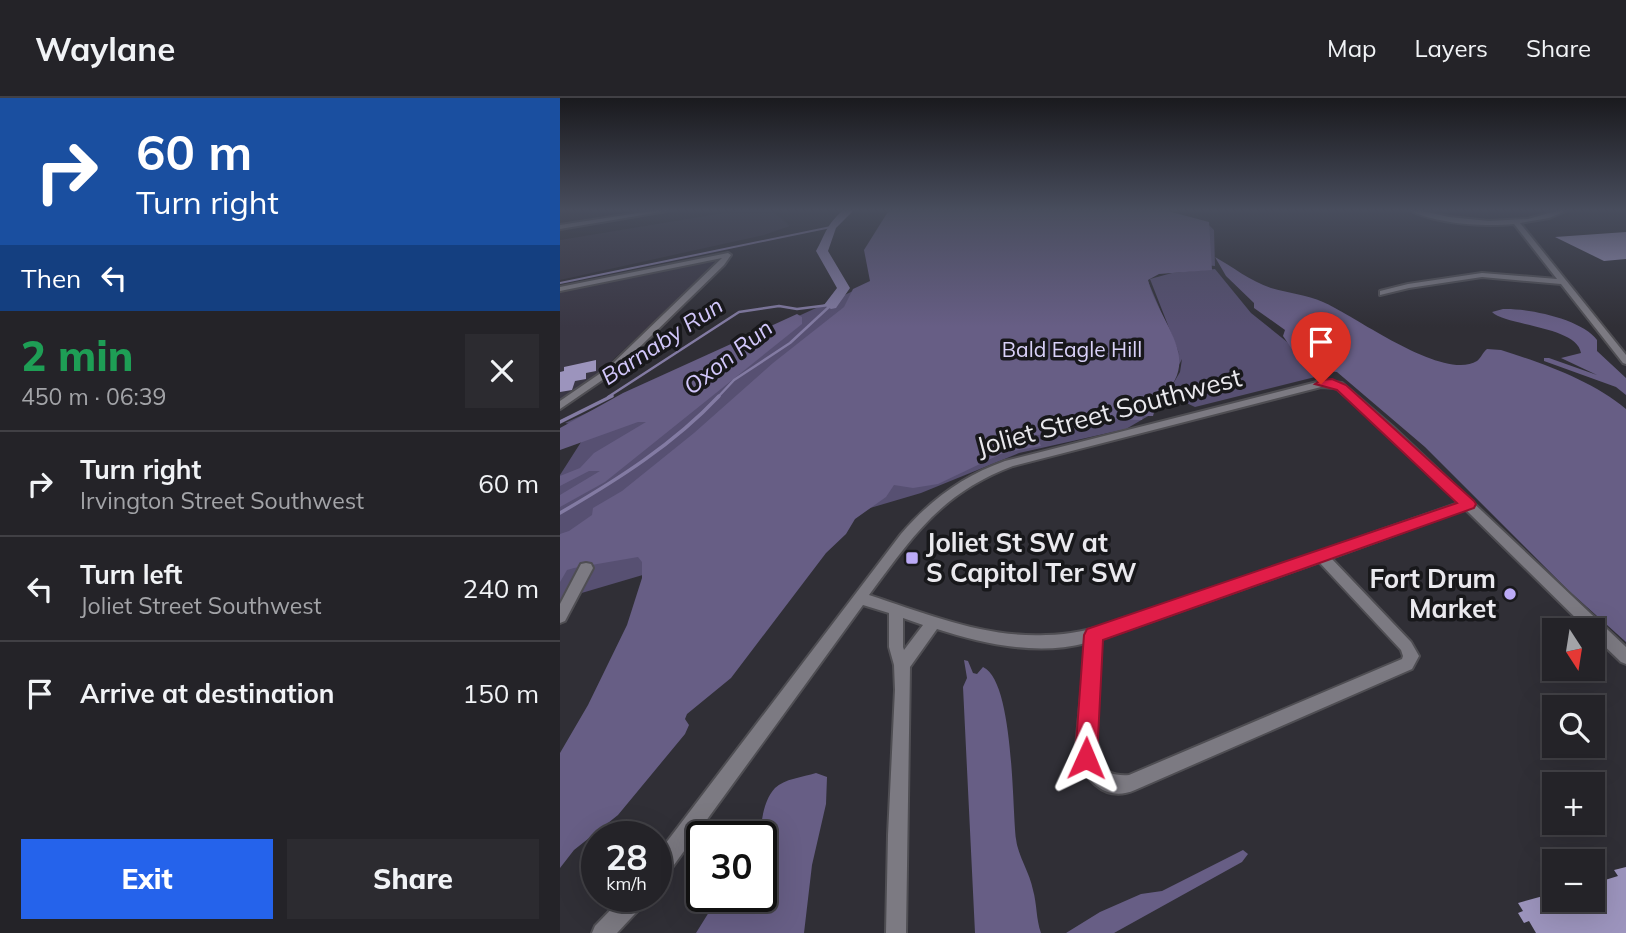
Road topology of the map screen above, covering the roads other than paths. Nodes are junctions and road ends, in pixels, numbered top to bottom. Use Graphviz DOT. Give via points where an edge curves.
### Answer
graph roads {
  1 [pos="1538,249"];
  2 [pos="1564,282"];
  3 [pos="560,289"];
  4 [pos="1383,293"];
  5 [pos="1626,361"];
  6 [pos="560,406"];
  7 [pos="1468,504"];
  8 [pos="1321,556"];
  9 [pos="586,568"];
  10 [pos="860,598"];
  11 [pos="896,610"];
  12 [pos="560,617"];
  13 [pos="933,623"];
  14 [pos="1094,635"];
  15 [pos="1626,657"];
  16 [pos="902,665"];
  17 [pos="672,851"];
  18 [pos="622,912"];
  19 [pos="602,933"];
  20 [pos="896,933"];
  1 -- 2 [label="street"];
  2 -- 4 [label="street" via="1482,275"];
  2 -- 5 [label="street"];
  3 -- 6 [label="street" via="728,255 611,370"];
  7 -- 8 [label="street"];
  7 -- 10 [label="street, Joliet Street Southwest" via="1342,387 1325,383 1009,463 978,476 922,516"];
  7 -- 15 [label="street"];
  8 -- 14 [label="street"];
  8 -- 14 [label="street" via="1406,646 1408,664 1129,784 1099,778 1086,758"];
  9 -- 12 [label="street"];
  10 -- 11 [label="street"];
  10 -- 17 [label="street, Joliet Street Southwest"];
  11 -- 13 [label="street"];
  11 -- 16 [label="street" via="896,647"];
  13 -- 14 [label="street" via="982,638 1016,642"];
  13 -- 16 [label="street"];
  16 -- 20 [label="street"];
  18 -- 19 [label="street"];
}
